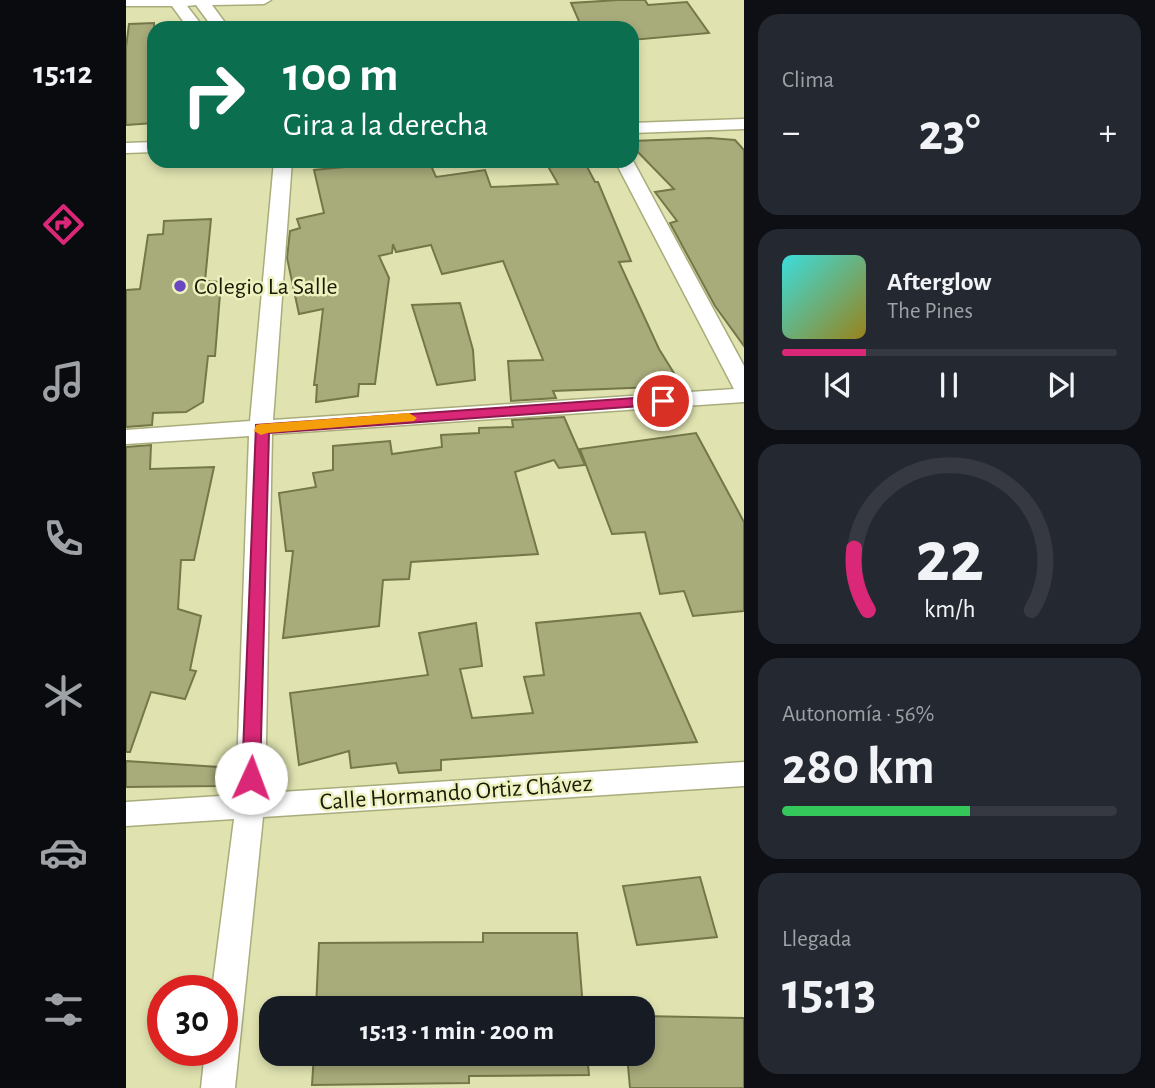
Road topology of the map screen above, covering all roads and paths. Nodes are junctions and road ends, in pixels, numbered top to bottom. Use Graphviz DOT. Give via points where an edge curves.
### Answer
graph roads {
  1 [pos="264,0"];
  2 [pos="175,1"];
  3 [pos="201,1"];
  4 [pos="126,2"];
  5 [pos="191,21"];
  6 [pos="216,21"];
  7 [pos="744,124"];
  8 [pos="639,128"];
  9 [pos="147,147"];
  10 [pos="126,148"];
  11 [pos="282,168"];
  12 [pos="628,168"];
  13 [pos="744,387"];
  14 [pos="744,395"];
  15 [pos="261,428"];
  16 [pos="126,437"];
  17 [pos="744,774"];
  18 [pos="250,805"];
  19 [pos="126,814"];
  20 [pos="230,975"];
  21 [pos="220,1066"];
  22 [pos="218,1088"];
  1 -- 3 [label="street"];
  2 -- 3 [label="street"];
  2 -- 4 [label="street"];
  2 -- 5 [label="street"];
  3 -- 6 [label="street"];
  7 -- 8 [label="street"];
  9 -- 10 [label="street"];
  11 -- 15 [label="street"];
  12 -- 13 [label="street"];
  14 -- 15 [label="street"];
  15 -- 16 [label="street"];
  15 -- 18 [label="street"];
  17 -- 18 [label="street, Calle Hormando Ortiz Chávez"];
  18 -- 19 [label="street, Calle Hormando Ortiz Chávez"];
  18 -- 20 [label="street"];
  21 -- 22 [label="street"];
}
